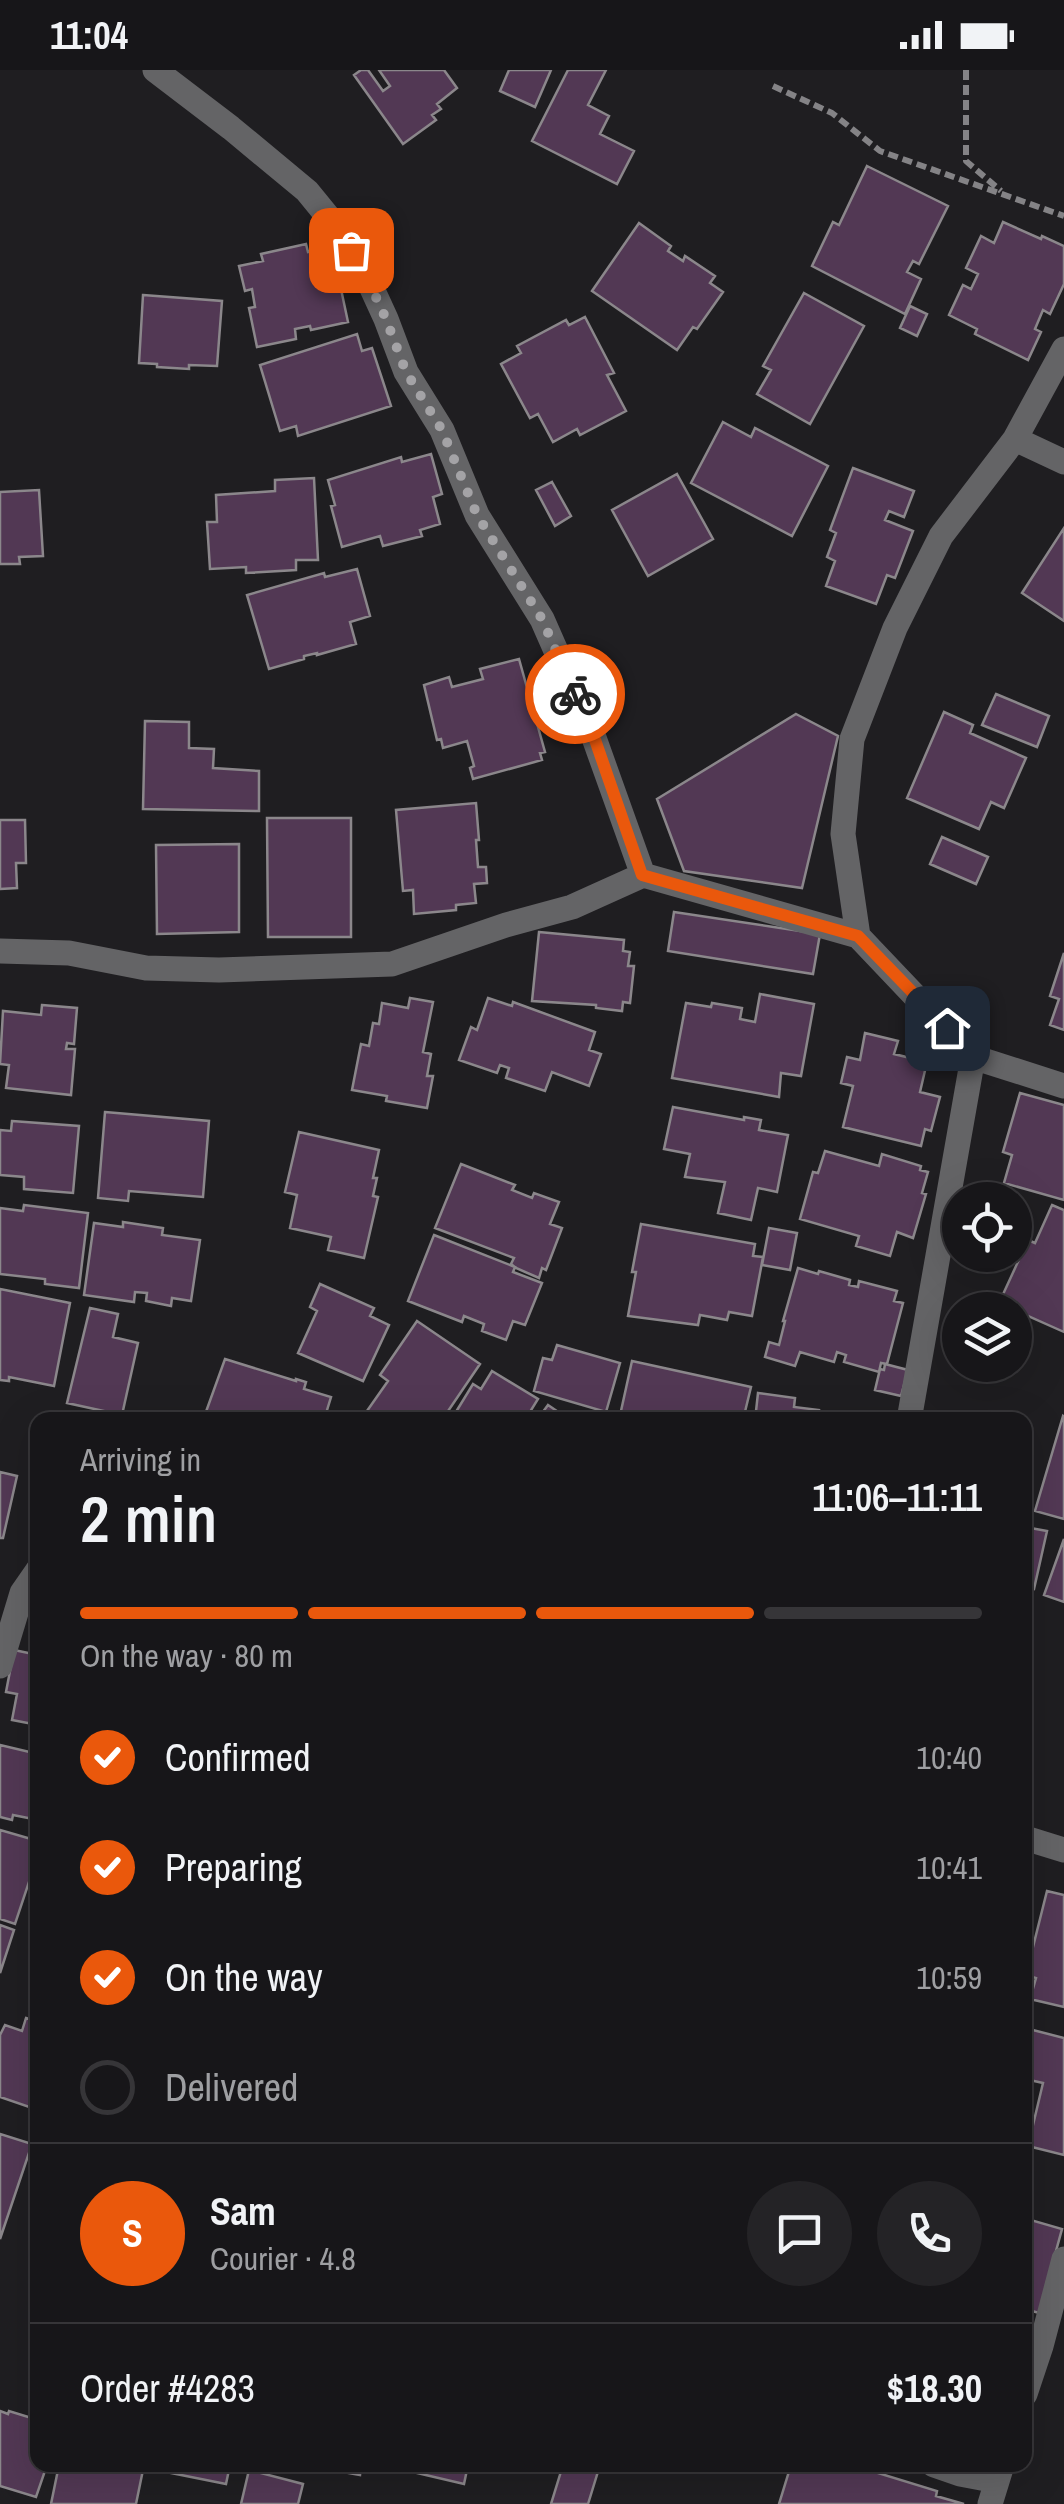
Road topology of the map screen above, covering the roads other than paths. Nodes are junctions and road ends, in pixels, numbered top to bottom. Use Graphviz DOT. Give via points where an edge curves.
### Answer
graph roads {
  1 [pos="155,70"];
  2 [pos="1064,348"];
  3 [pos="1015,439"];
  4 [pos="1064,462"];
  5 [pos="642,875"];
  6 [pos="858,936"];
  7 [pos="0,951"];
  8 [pos="973,1057"];
  9 [pos="1064,1086"];
  10 [pos="910,1412"];
  11 [pos="30,1582"];
  12 [pos="0,1666"];
  13 [pos="1032,1840"];
  14 [pos="1064,1850"];
  15 [pos="1064,2258"];
  16 [pos="1032,2373"];
  17 [pos="958,2472"];
  18 [pos="996,2483"];
  1 -- 5 [label="street" via="307,192 364,271 477,515 542,619 593,734"];
  2 -- 3 [label="street"];
  3 -- 4 [label="street"];
  3 -- 6 [label="street" via="941,536 895,628 852,738 843,834"];
  5 -- 6 [label="street"];
  5 -- 7 [label="street" via="572,907 392,964 146,968 69,953"];
  6 -- 8 [label="street"];
  8 -- 9 [label="street"];
  8 -- 10 [label="street"];
  11 -- 12 [label="street"];
  13 -- 14 [label="street"];
  15 -- 16 [label="street"];
  17 -- 18 [label="street"];
}
